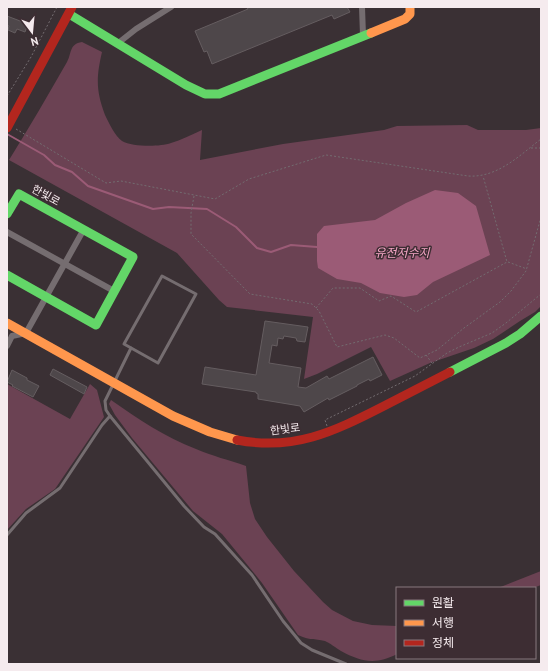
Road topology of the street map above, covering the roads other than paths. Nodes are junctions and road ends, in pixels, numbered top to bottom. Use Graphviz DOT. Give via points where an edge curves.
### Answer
graph roads {
  1 [pos="171,7"];
  2 [pos="362,7"];
  3 [pos="410,7"];
  4 [pos="71,10"];
  5 [pos="363,35"];
  6 [pos="117,44"];
  7 [pos="10,128"];
  8 [pos="7,214"];
  9 [pos="84,230"];
  10 [pos="7,232"];
  11 [pos="65,264"];
  12 [pos="7,276"];
  13 [pos="114,291"];
  14 [pos="47,297"];
  15 [pos="541,316"];
  16 [pos="7,323"];
  17 [pos="26,333"];
  18 [pos="7,346"];
  19 [pos="131,348"];
  20 [pos="113,382"];
  21 [pos="110,416"];
  22 [pos="7,535"];
  23 [pos="346,664"];
  1 -- 6 [label="street"];
  2 -- 5 [label="street"];
  3 -- 5 [label="street" via="410,14 405,19"];
  4 -- 6 [label="street"];
  4 -- 7 [label="street" via="13,117"];
  5 -- 6 [label="street" via="218,94 205,94 186,85"];
  8 -- 9 [label="street, 한빛로" via="19,194"];
  9 -- 11 [label="street"];
  9 -- 13 [label="street, 한빛로" via="133,257"];
  10 -- 11 [label="street"];
  11 -- 13 [label="street"];
  11 -- 14 [label="street"];
  12 -- 14 [label="street, 한빛로"];
  13 -- 14 [label="street, 한빛로" via="96,325"];
  14 -- 17 [label="street"];
  15 -- 20 [label="street, 한빛로" via="506,343 353,422 330,432 272,444 208,433"];
  16 -- 17 [label="street, 한빛로"];
  17 -- 18 [label="street" via="12,336"];
  17 -- 20 [label="street, 한빛로"];
  19 -- 19 [label="lane" via="158,363 196,294 162,276 124,344"];
  19 -- 20 [label="lane"];
  20 -- 21 [label="lane" via="105,401"];
  21 -- 22 [label="lane" via="60,488 26,513"];
  21 -- 23 [label="lane" via="184,506 204,527 215,534 252,575 283,622 301,643"];
}
